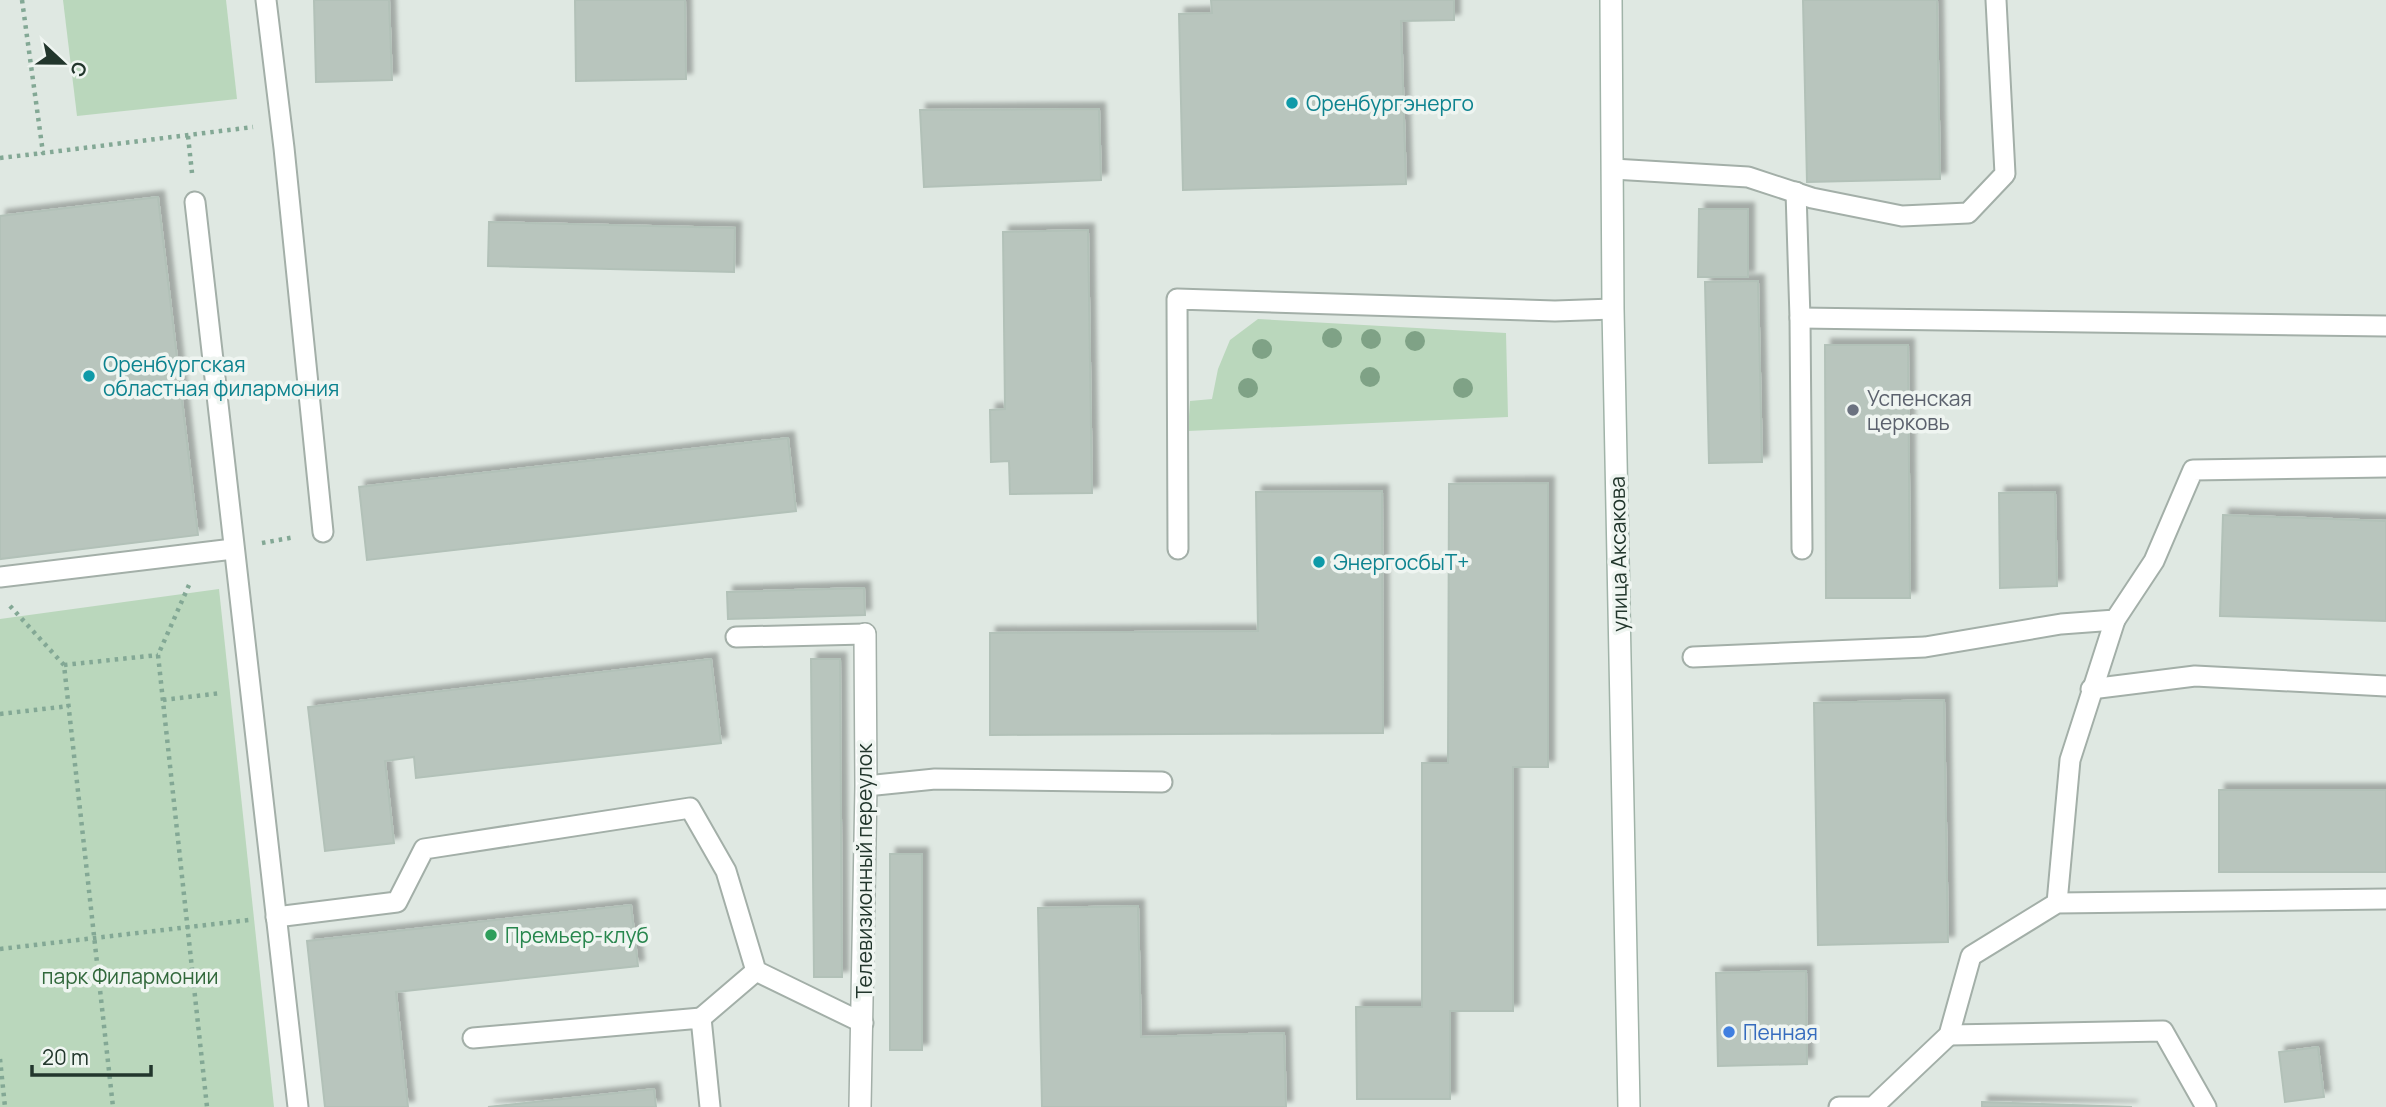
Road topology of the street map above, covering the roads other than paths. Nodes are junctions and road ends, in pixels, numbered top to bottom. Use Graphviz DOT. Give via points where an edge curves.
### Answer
graph roads {
  1 [pos="266,0"];
  2 [pos="1611,0"];
  3 [pos="1996,0"];
  4 [pos="1613,169"];
  5 [pos="1796,192"];
  6 [pos="195,202"];
  7 [pos="1613,309"];
  8 [pos="1800,318"];
  9 [pos="2386,326"];
  10 [pos="2386,467"];
  11 [pos="323,532"];
  12 [pos="233,549"];
  13 [pos="1178,549"];
  14 [pos="1802,549"];
  15 [pos="0,577"];
  16 [pos="2115,620"];
  17 [pos="865,634"];
  18 [pos="736,637"];
  19 [pos="1693,657"];
  20 [pos="2386,686"];
  21 [pos="2091,689"];
  22 [pos="1162,782"];
  23 [pos="866,786"];
  24 [pos="2386,899"];
  25 [pos="2057,903"];
  26 [pos="276,917"];
  27 [pos="756,971"];
  28 [pos="701,1018"];
  29 [pos="863,1023"];
  30 [pos="1950,1035"];
  31 [pos="472,1038"];
  32 [pos="298,1107"];
  33 [pos="710,1107"];
  34 [pos="860,1107"];
  35 [pos="1629,1107"];
  36 [pos="1839,1107"];
  37 [pos="2206,1107"];
  1 -- 11 [label="lane"];
  2 -- 4 [label="main road, улица Аксакова"];
  3 -- 5 [label="lane" via="2005,174 1968,213 1902,216"];
  4 -- 5 [label="lane" via="1748,177"];
  4 -- 7 [label="main road, улица Аксакова"];
  5 -- 8 [label="lane"];
  6 -- 12 [label="lane"];
  7 -- 13 [label="lane" via="1177,299"];
  7 -- 35 [label="main road, улица Аксакова"];
  8 -- 9 [label="lane"];
  8 -- 14 [label="lane"];
  10 -- 16 [label="lane" via="2193,470 2154,561"];
  12 -- 15 [label="lane"];
  12 -- 26 [label="lane"];
  16 -- 19 [label="lane" via="2061,624 1925,647"];
  16 -- 21 [label="lane"];
  17 -- 18 [label="lane"];
  17 -- 23 [label="main road, Телевизионный переулок"];
  20 -- 21 [label="lane" via="2194,676"];
  21 -- 25 [label="lane" via="2070,760"];
  22 -- 23 [label="lane" via="934,779"];
  23 -- 29 [label="main road, Телевизионный переулок"];
  24 -- 25 [label="lane"];
  25 -- 30 [label="lane" via="1971,956"];
  26 -- 27 [label="lane" via="397,902 424,849 690,808 726,871"];
  26 -- 32 [label="lane"];
  27 -- 28 [label="lane"];
  27 -- 29 [label="lane"];
  28 -- 31 [label="lane"];
  28 -- 33 [label="lane"];
  29 -- 34 [label="main road, Телевизионный переулок"];
  30 -- 36 [label="lane" via="1873,1107"];
  30 -- 37 [label="lane" via="2163,1031"];
}
